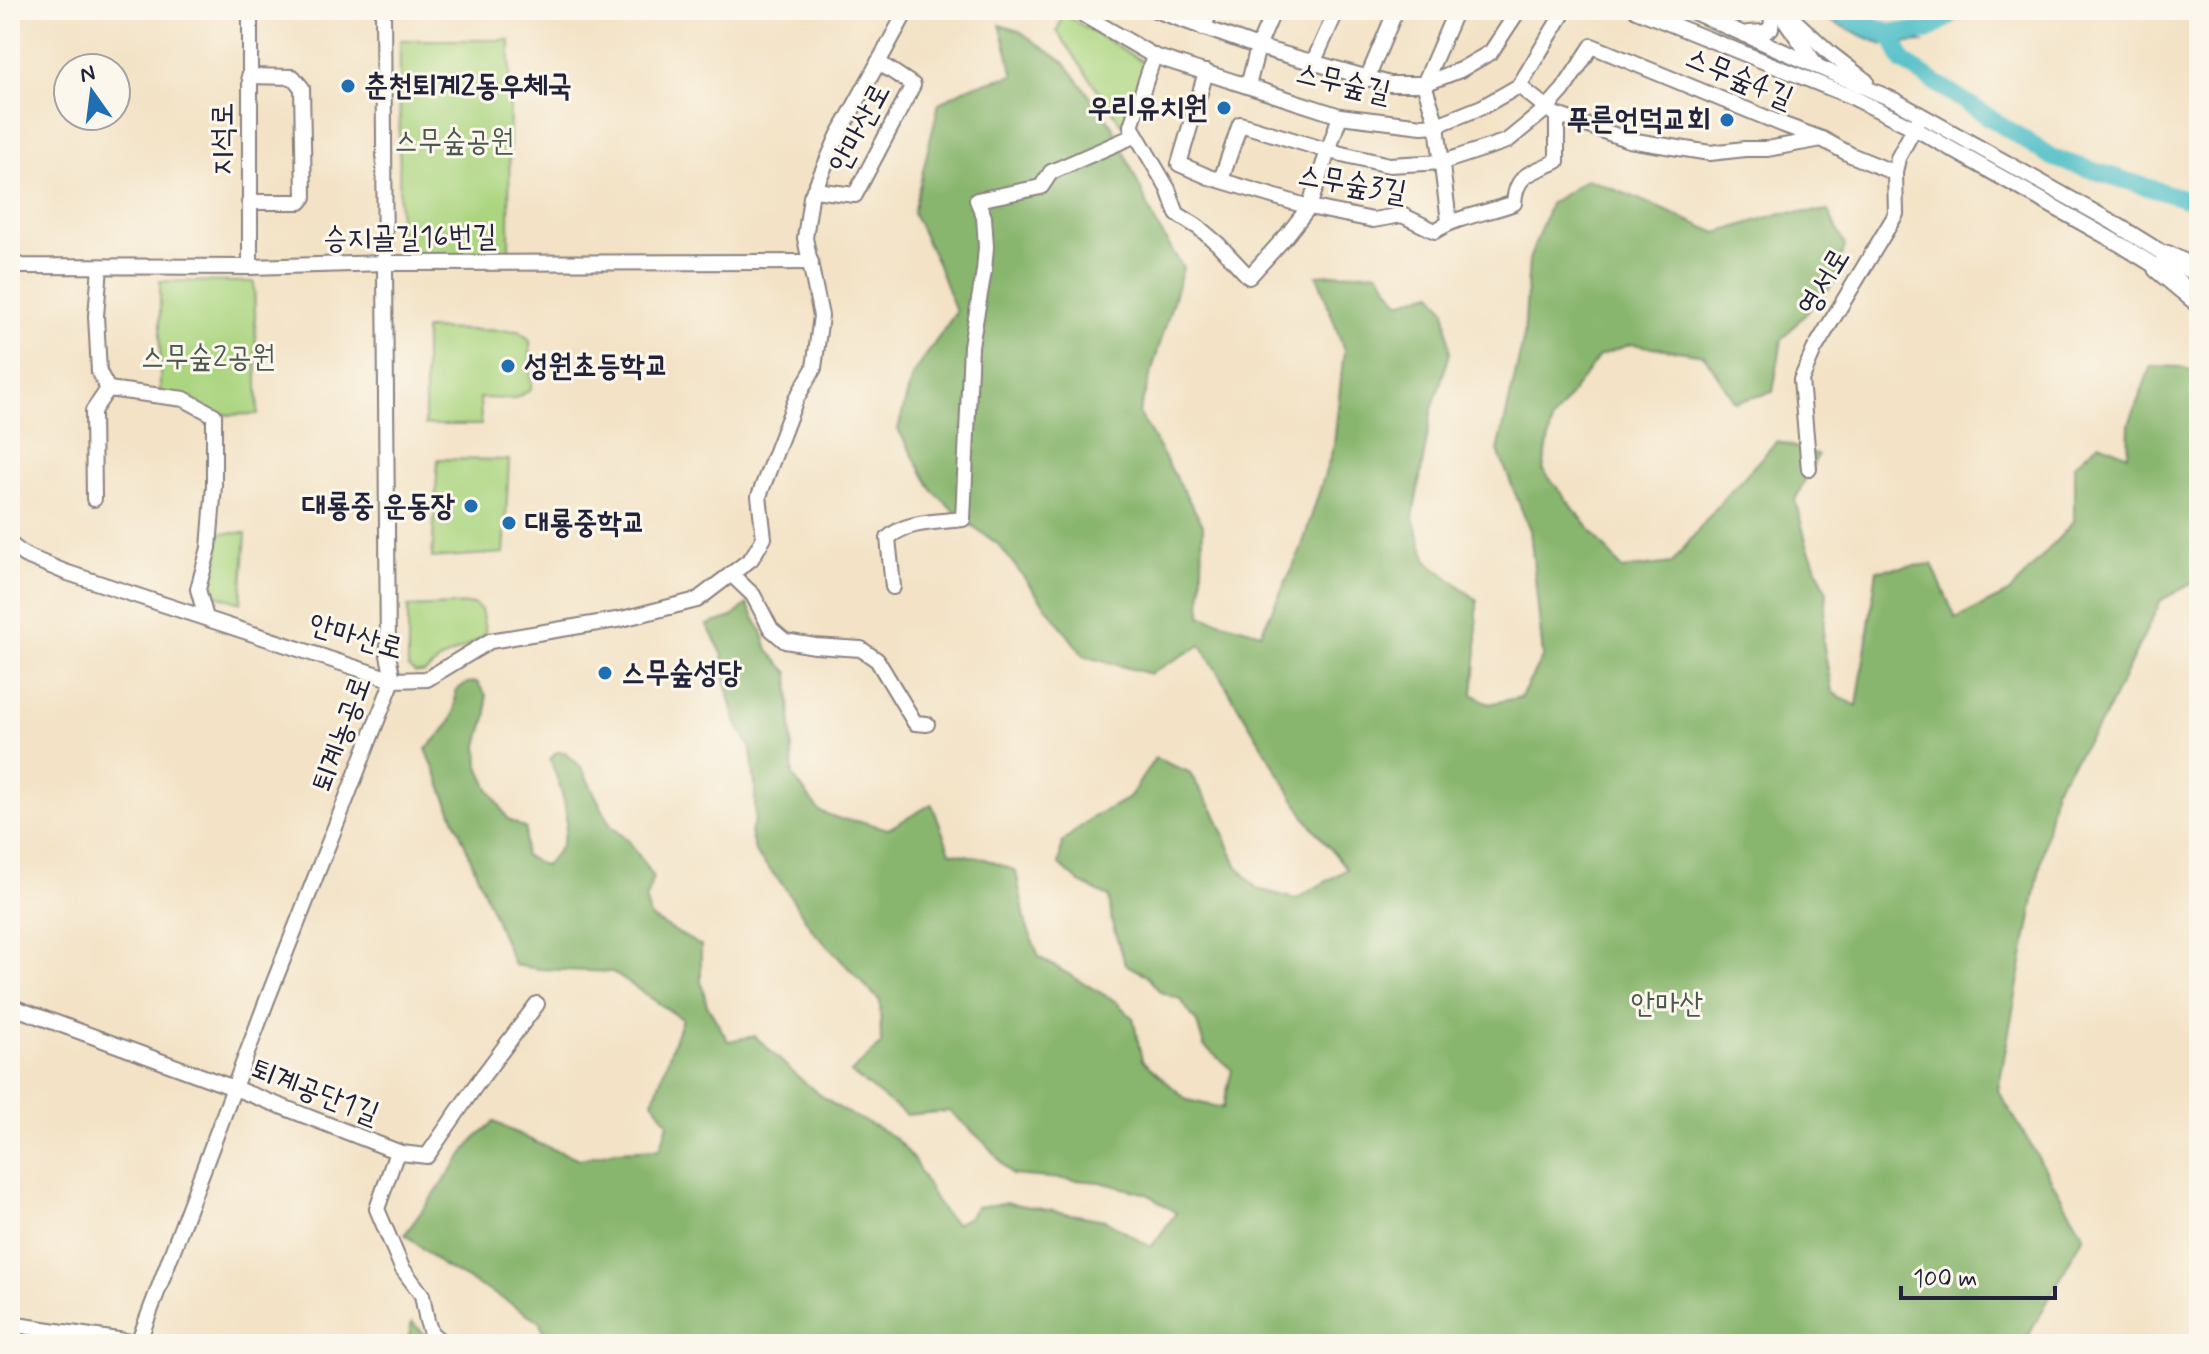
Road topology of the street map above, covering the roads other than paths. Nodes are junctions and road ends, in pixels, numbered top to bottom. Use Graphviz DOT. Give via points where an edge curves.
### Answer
graph roads {
  1 [pos="250,10"];
  2 [pos="383,10"];
  3 [pos="907,10"];
  4 [pos="1155,10"];
  5 [pos="1211,10"];
  6 [pos="1274,10"];
  7 [pos="1337,10"];
  8 [pos="1396,10"];
  9 [pos="1456,10"];
  10 [pos="1506,10"];
  11 [pos="1565,10"];
  12 [pos="1636,10"];
  13 [pos="1689,10"];
  14 [pos="1081,12"];
  15 [pos="1779,13"];
  16 [pos="1203,28"];
  17 [pos="1743,33"];
  18 [pos="1258,47"];
  19 [pos="1154,56"];
  20 [pos="878,62"];
  21 [pos="1313,63"];
  22 [pos="1816,65"];
  23 [pos="1206,72"];
  24 [pos="249,76"];
  25 [pos="1367,79"];
  26 [pos="1424,84"];
  27 [pos="1248,86"];
  28 [pos="1519,86"];
  29 [pos="1833,89"];
  30 [pos="1888,98"];
  31 [pos="1552,112"];
  32 [pos="1340,116"];
  33 [pos="1918,122"];
  34 [pos="1437,125"];
  35 [pos="1136,135"];
  36 [pos="1822,139"];
  37 [pos="1329,151"];
  38 [pos="1443,162"];
  39 [pos="1179,164"];
  40 [pos="1895,173"];
  41 [pos="1221,180"];
  42 [pos="1168,189"];
  43 [pos="814,190"];
  44 [pos="249,202"];
  45 [pos="1309,207"];
  46 [pos="1449,222"];
  47 [pos="10,262"];
  48 [pos="811,262"];
  49 [pos="2162,262"];
  50 [pos="386,263"];
  51 [pos="100,267"];
  52 [pos="250,267"];
  53 [pos="2199,274"];
  54 [pos="2199,295"];
  55 [pos="2199,302"];
  56 [pos="108,389"];
  57 [pos="1809,469"];
  58 [pos="94,499"];
  59 [pos="10,544"];
  60 [pos="731,574"];
  61 [pos="893,587"];
  62 [pos="206,618"];
  63 [pos="393,680"];
  64 [pos="927,724"];
  65 [pos="537,1004"];
  66 [pos="10,1006"];
  67 [pos="234,1088"];
  68 [pos="397,1152"];
  69 [pos="10,1324"];
  70 [pos="138,1343"];
  71 [pos="444,1344"];
  1 -- 24 [label="street, 지석로"];
  2 -- 50 [label="street, 퇴계농공로"];
  3 -- 20 [label="street, 안마산로"];
  4 -- 16 [label="street"];
  5 -- 16 [label="street"];
  6 -- 18 [label="street"];
  7 -- 21 [label="street"];
  8 -- 25 [label="street"];
  9 -- 26 [label="street"];
  10 -- 26 [label="street" via="1516,14 1491,52"];
  11 -- 28 [label="street, 스무숲길"];
  12 -- 29 [label="street"];
  13 -- 17 [label="street"];
  14 -- 19 [label="street, 스무숲길"];
  15 -- 17 [label="street" via="1765,32"];
  15 -- 22 [label="street"];
  15 -- 30 [label="street"];
  16 -- 18 [label="street"];
  17 -- 22 [label="street"];
  18 -- 21 [label="street"];
  18 -- 27 [label="street"];
  19 -- 23 [label="street, 스무숲길"];
  19 -- 35 [label="street" via="1131,126"];
  20 -- 43 [label="street, 안마산로"];
  20 -- 43 [label="street, 안마산로" via="913,85 855,195"];
  21 -- 25 [label="street"];
  22 -- 29 [label="street"];
  22 -- 30 [label="street"];
  23 -- 27 [label="street, 스무숲길"];
  23 -- 39 [label="street"];
  24 -- 44 [label="street, 지석로"];
  24 -- 44 [label="street" via="293,77 302,88 304,197 300,202"];
  25 -- 26 [label="street"];
  26 -- 34 [label="street"];
  27 -- 32 [label="street, 스무숲길"];
  28 -- 31 [label="street"];
  28 -- 34 [label="street, 스무숲길"];
  29 -- 33 [label="street"];
  30 -- 33 [label="street"];
  31 -- 36 [label="street" via="1629,140 1710,153"];
  31 -- 36 [label="street, 스무숲4길" via="1592,46"];
  31 -- 38 [label="street, 스무숲4길" via="1507,141"];
  31 -- 46 [label="street, 스무숲3길" via="1557,161 1520,179 1514,203"];
  32 -- 34 [label="street, 스무숲길"];
  32 -- 37 [label="street"];
  33 -- 40 [label="street, 영서로"];
  33 -- 49 [label="street" via="2123,246"];
  34 -- 38 [label="street"];
  35 -- 42 [label="street"];
  35 -- 61 [label="street" via="1051,172 1041,187 977,200 986,247 971,346 963,519 894,532 888,538"];
  36 -- 40 [label="street, 스무숲4길"];
  37 -- 38 [label="street, 스무숲4길" via="1389,165"];
  37 -- 41 [label="street, 스무숲4길" via="1240,124"];
  37 -- 45 [label="street"];
  38 -- 46 [label="street"];
  39 -- 41 [label="street, 스무숲3길"];
  39 -- 42 [label="street"];
  40 -- 57 [label="street, 영서로" via="1896,214 1801,380"];
  41 -- 45 [label="street, 스무숲3길"];
  42 -- 45 [label="street" via="1177,214 1218,244 1249,277"];
  43 -- 48 [label="street, 안마산로" via="805,238"];
  44 -- 52 [label="street, 지석로"];
  45 -- 46 [label="street, 스무숲3길" via="1373,220 1402,215 1435,231"];
  47 -- 51 [label="street, 승지골길16번길"];
  48 -- 50 [label="street, 승지골길16번길"];
  48 -- 60 [label="street, 안마산로" via="821,316 814,368 796,399 759,496 764,538 751,559"];
  49 -- 53 [label="highway"];
  49 -- 54 [label="street"];
  49 -- 55 [label="highway"];
  50 -- 52 [label="street, 승지골길16번길"];
  50 -- 63 [label="street, 퇴계농공로" via="388,655"];
  51 -- 52 [label="street, 승지골길16번길"];
  51 -- 56 [label="street" via="99,372"];
  56 -- 58 [label="street" via="93,411"];
  56 -- 62 [label="street" via="184,399 214,415 209,548 198,589"];
  59 -- 62 [label="street, 안마산로" via="65,572"];
  60 -- 63 [label="street, 안마산로" via="697,600 622,619 490,641 427,679"];
  60 -- 64 [label="street" via="785,641 861,649 877,660 915,723"];
  62 -- 63 [label="street, 안마산로"];
  63 -- 67 [label="street, 퇴계농공로"];
  65 -- 68 [label="street, 퇴계공단1길" via="427,1156"];
  66 -- 67 [label="street, 퇴계공단1길"];
  67 -- 68 [label="street, 퇴계공단1길"];
  67 -- 70 [label="street, 퇴계농공로"];
  68 -- 71 [label="street" via="377,1209 402,1268 422,1295 431,1333"];
  69 -- 70 [label="street"];
}
